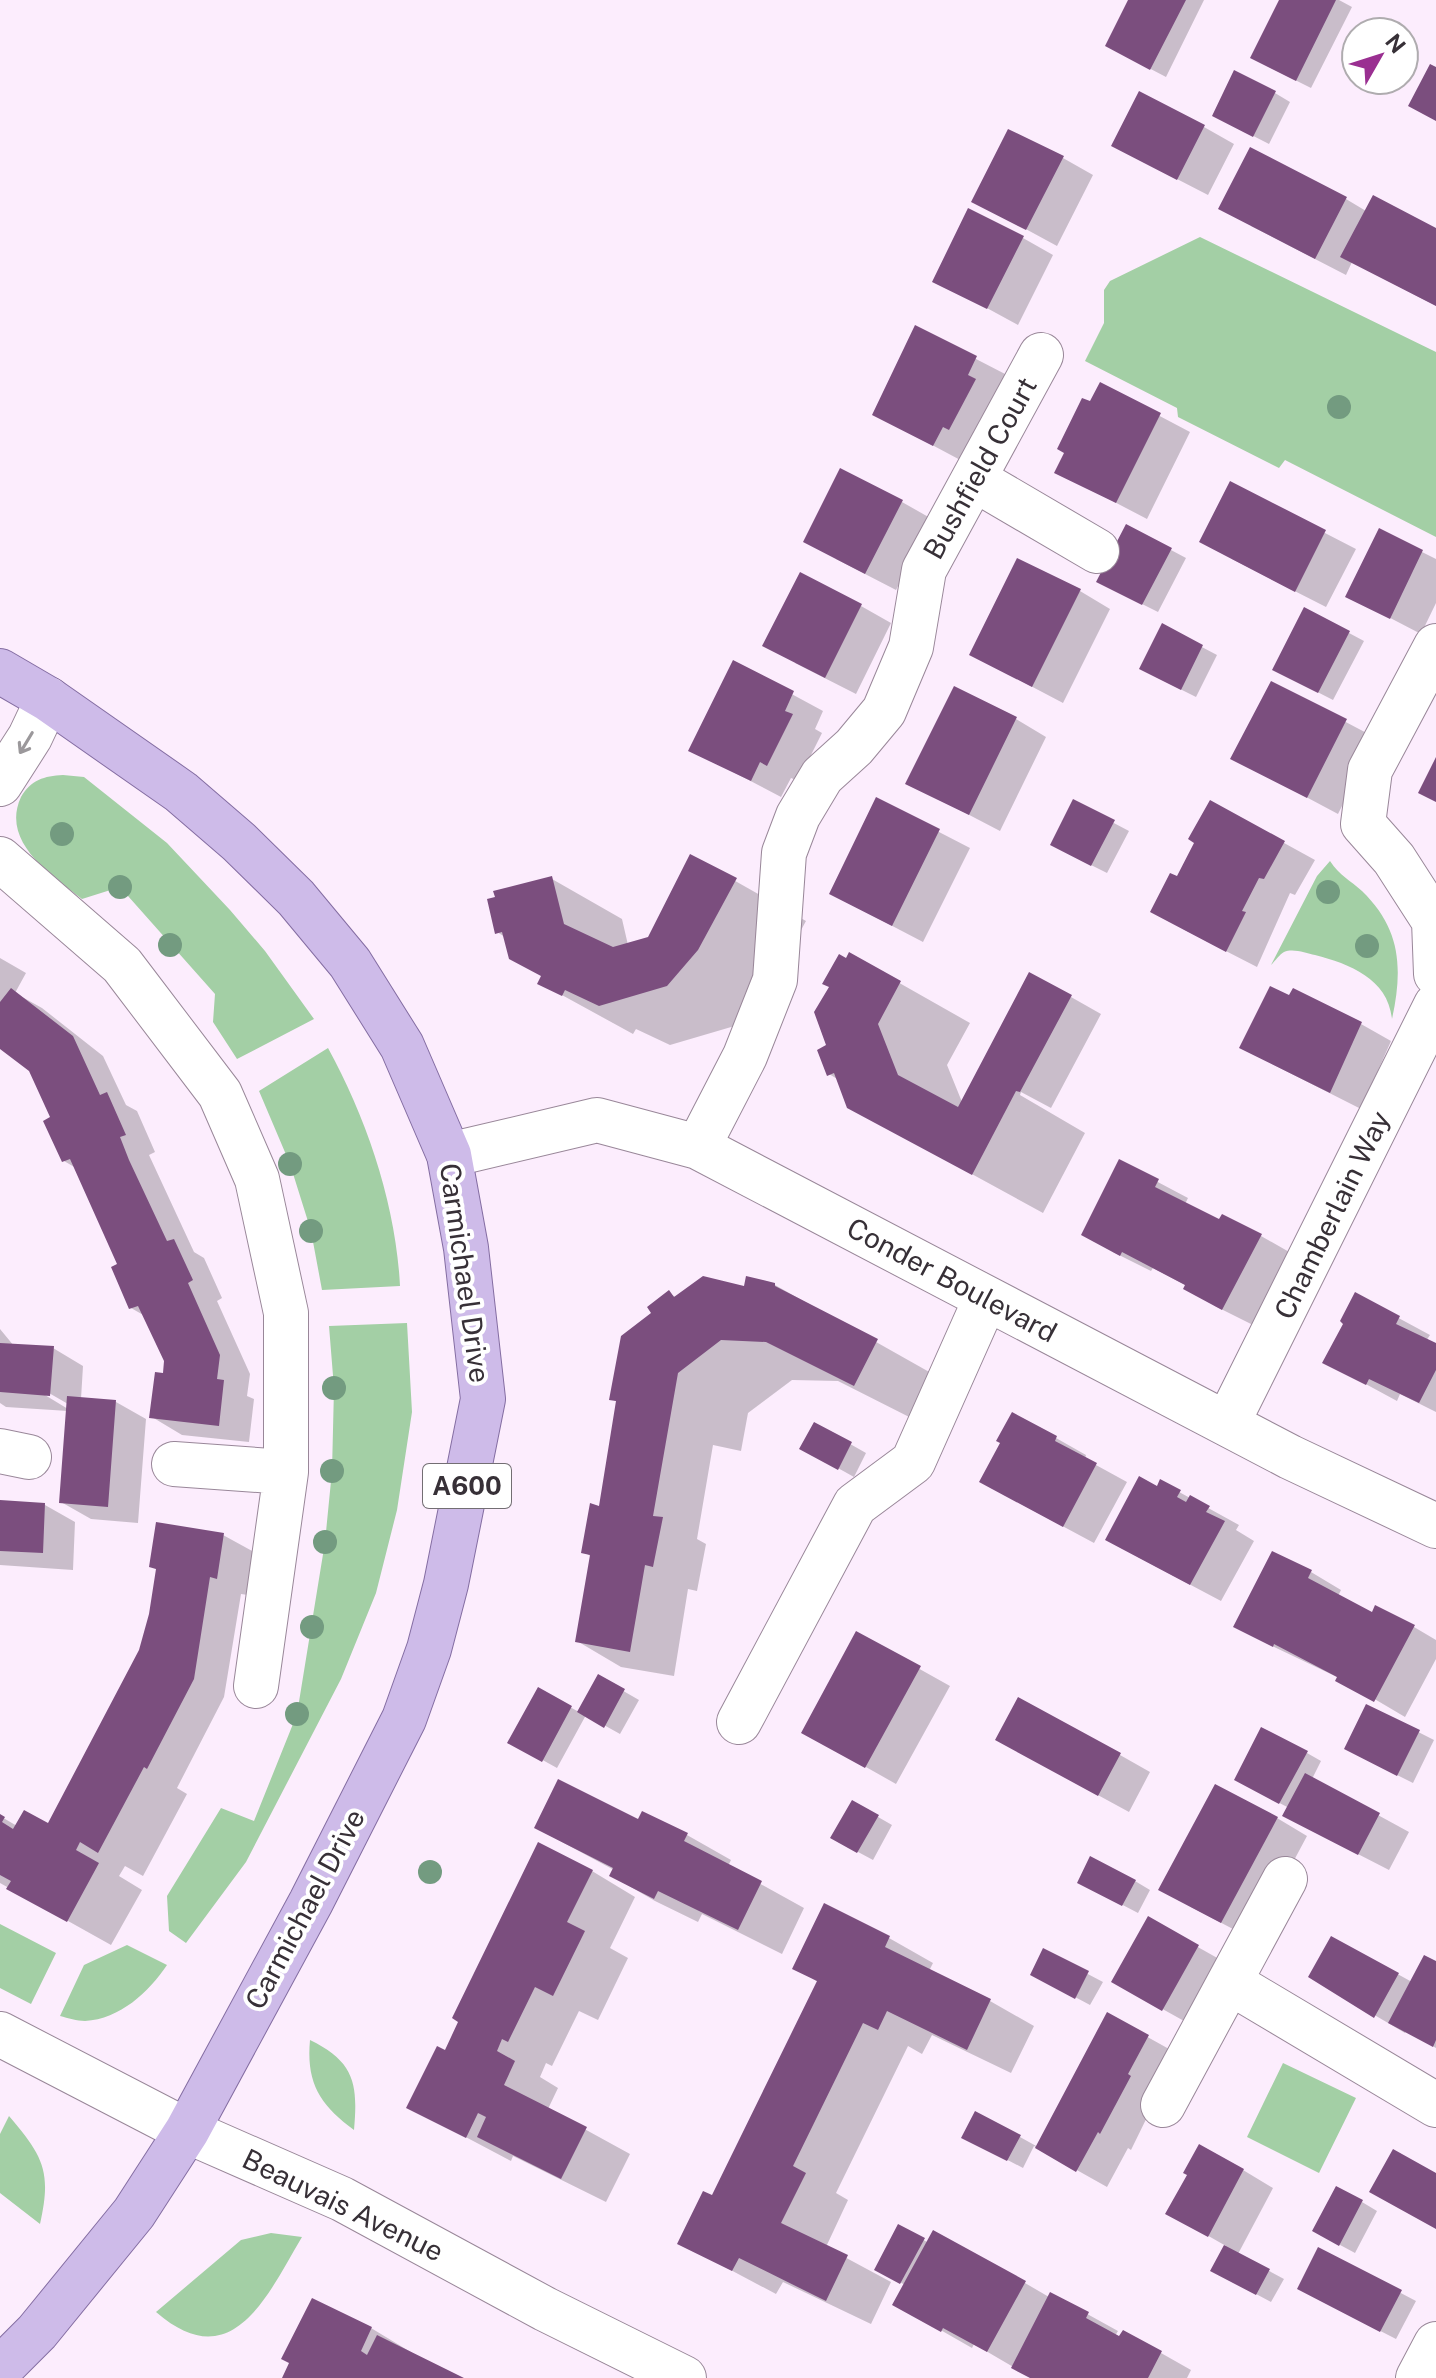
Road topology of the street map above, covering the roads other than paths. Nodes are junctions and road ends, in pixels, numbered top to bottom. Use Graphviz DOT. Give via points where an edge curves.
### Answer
graph roads {
  1 [pos="1041,355"];
  2 [pos="974,479"];
  3 [pos="1097,551"];
  4 [pos="1436,646"];
  5 [pos="0,671"];
  6 [pos="48,699"];
  7 [pos="0,784"];
  8 [pos="0,859"];
  9 [pos="1436,974"];
  10 [pos="1436,1005"];
  11 [pos="698,1147"];
  12 [pos="449,1155"];
  13 [pos="986,1298"];
  14 [pos="1227,1424"];
  15 [pos="174,1464"];
  16 [pos="286,1472"];
  17 [pos="1436,1526"];
  18 [pos="256,1686"];
  19 [pos="739,1722"];
  20 [pos="1285,1879"];
  21 [pos="1231,1983"];
  22 [pos="0,2034"];
  23 [pos="1163,2105"];
  24 [pos="1436,2105"];
  25 [pos="187,2131"];
  26 [pos="1436,2344"];
  27 [pos="0,2369"];
  28 [pos="684,2378"];
  29 [pos="1418,2378"];
  1 -- 2 [label="street, Bushfield Court"];
  2 -- 3 [label="street"];
  2 -- 11 [label="street, Bushfield Court" via="924,570 911,647 884,711 822,776 798,816 784,853 775,980 745,1056"];
  4 -- 9 [label="street" via="1370,770 1363,824 1394,859 1434,921"];
  5 -- 6 [label="main road, Carmichael Drive / A600"];
  6 -- 7 [label="street, one-way"];
  6 -- 12 [label="main road, Carmichael Drive / A600" via="181,792 296,898 350,963 402,1046"];
  8 -- 16 [label="street" via="122,965 220,1094 257,1179 286,1313"];
  10 -- 14 [label="street, Chamberlain Way"];
  11 -- 12 [label="street, Conder Boulevard" via="597,1120"];
  11 -- 13 [label="street, Conder Boulevard"];
  12 -- 25 [label="main road, Carmichael Drive / A600" via="466,1248 483,1399 429,1649 404,1719"];
  13 -- 14 [label="street, Conder Boulevard"];
  13 -- 19 [label="street" via="913,1462 855,1505"];
  14 -- 17 [label="street, Conder Boulevard"];
  15 -- 16 [label="street"];
  16 -- 18 [label="street"];
  20 -- 21 [label="street"];
  21 -- 23 [label="street"];
  21 -- 24 [label="street"];
  22 -- 25 [label="street, Beauvais Avenue"];
  25 -- 27 [label="main road, Carmichael Drive / A600" via="134,2213"];
  25 -- 28 [label="street, Beauvais Avenue" via="342,2199"];
  26 -- 29 [label="street"];
}
